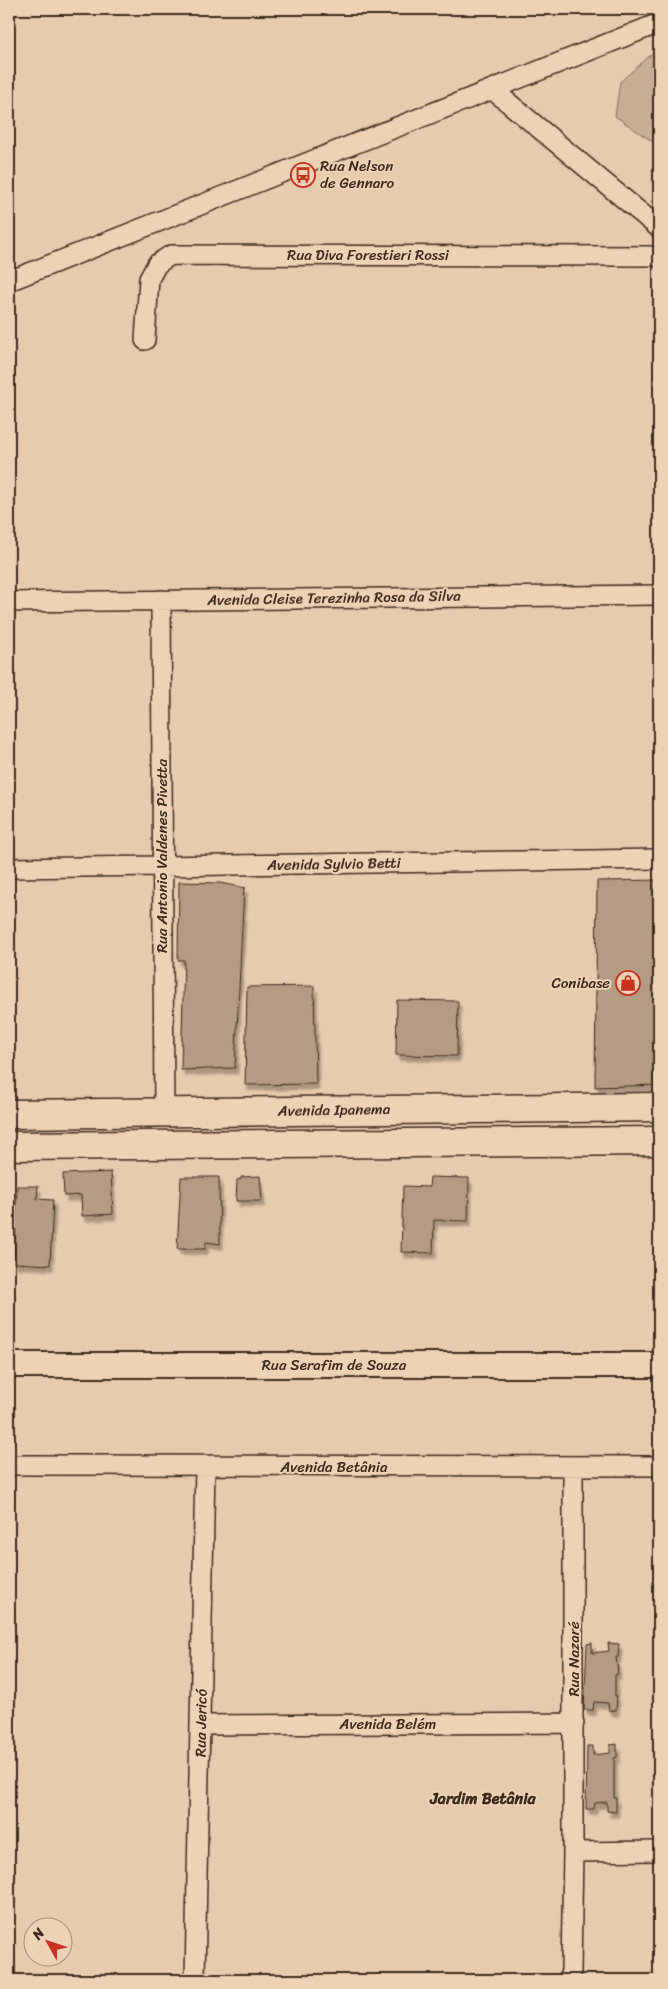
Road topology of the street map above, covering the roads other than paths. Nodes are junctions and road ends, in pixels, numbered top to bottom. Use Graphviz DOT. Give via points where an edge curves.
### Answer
graph roads {
  1 [pos="659,23"];
  2 [pos="493,90"];
  3 [pos="659,228"];
  4 [pos="659,256"];
  5 [pos="9,281"];
  6 [pos="144,340"];
  7 [pos="659,595"];
  8 [pos="161,600"];
  9 [pos="9,602"];
  10 [pos="659,859"];
  11 [pos="162,866"];
  12 [pos="9,868"];
  13 [pos="659,1107"];
  14 [pos="164,1111"];
  15 [pos="9,1114"];
  16 [pos="659,1142"];
  17 [pos="9,1146"];
  18 [pos="9,1365"];
  19 [pos="659,1365"];
  20 [pos="9,1465"];
  21 [pos="659,1466"];
  22 [pos="205,1467"];
  23 [pos="573,1467"];
  24 [pos="574,1723"];
  25 [pos="201,1725"];
  26 [pos="659,1851"];
  27 [pos="573,1852"];
  28 [pos="195,1980"];
  29 [pos="568,1980"];
  1 -- 2 [label="street"];
  2 -- 3 [label="street"];
  2 -- 5 [label="street"];
  4 -- 6 [label="street, Rua Diva Forestieri Rossi" via="171,255 157,264 149,279"];
  7 -- 8 [label="street, Avenida Cleise Terezinha Rosa da Silva"];
  8 -- 9 [label="street, Avenida Cleise Terezinha Rosa da Silva"];
  8 -- 11 [label="street, Rua Antonio Valdenes Pivetta"];
  10 -- 11 [label="street, Avenida Sylvio Betti"];
  11 -- 12 [label="street, Avenida Sylvio Betti"];
  11 -- 14 [label="street, Rua Antonio Valdenes Pivetta"];
  13 -- 14 [label="main road, Avenida Ipanema"];
  14 -- 15 [label="main road, Avenida Ipanema"];
  16 -- 17 [label="main road"];
  18 -- 19 [label="street, Rua Serafim de Souza"];
  20 -- 22 [label="street, Avenida Betânia"];
  21 -- 23 [label="street, Avenida Betânia"];
  22 -- 23 [label="street, Avenida Betânia"];
  22 -- 25 [label="street, Rua Jericó"];
  23 -- 24 [label="street, Rua Nazaré"];
  24 -- 25 [label="street, Avenida Belém"];
  24 -- 27 [label="street, Rua Nazaré"];
  25 -- 28 [label="street, Rua Jericó"];
  26 -- 27 [label="street"];
  27 -- 29 [label="street, Rua Nazaré" via="571,1971"];
}
